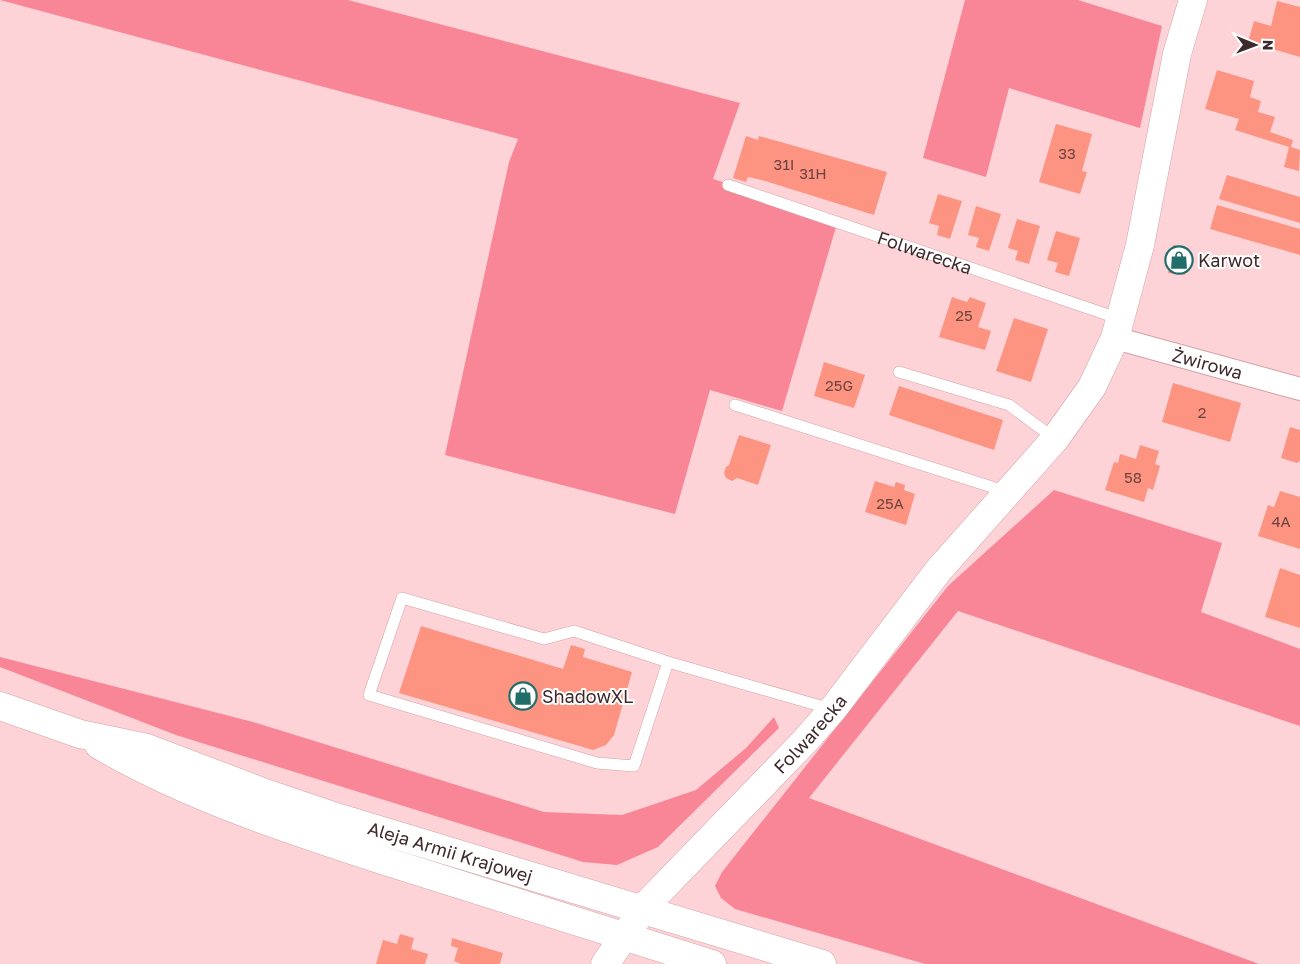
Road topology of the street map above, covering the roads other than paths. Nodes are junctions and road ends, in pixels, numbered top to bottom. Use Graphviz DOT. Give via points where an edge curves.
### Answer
graph roads {
  1 [pos="1193,0"];
  2 [pos="728,185"];
  3 [pos="1117,328"];
  4 [pos="899,372"];
  5 [pos="1300,388"];
  6 [pos="735,405"];
  7 [pos="1055,439"];
  8 [pos="1004,494"];
  9 [pos="668,662"];
  10 [pos="0,706"];
  11 [pos="833,709"];
  12 [pos="80,734"];
  13 [pos="643,910"];
  14 [pos="624,936"];
  15 [pos="605,964"];
  16 [pos="712,964"];
  17 [pos="822,964"];
  1 -- 3 [label="main road, Folwarecka" via="1177,54 1140,245"];
  2 -- 3 [label="lane, Folwarecka"];
  3 -- 5 [label="street, Żwirowa"];
  3 -- 7 [label="main road, Folwarecka" via="1092,387"];
  4 -- 7 [label="lane" via="1009,405"];
  6 -- 8 [label="lane" via="992,487"];
  7 -- 8 [label="main road, Folwarecka"];
  8 -- 11 [label="main road, Folwarecka" via="938,571"];
  9 -- 9 [label="lane" via="634,766 596,763 369,696 402,598 544,639 574,631"];
  9 -- 11 [label="lane"];
  10 -- 12 [label="main road, Aleja Armii Krajowej"];
  11 -- 13 [label="main road, Folwarecka"];
  12 -- 13 [label="main road, Aleja Armii Krajowej" via="147,748 339,818"];
  12 -- 14 [label="main road, Aleja Armii Krajowej" via="140,769 246,813 467,888"];
  13 -- 14 [label="main road, Folwarecka"];
  13 -- 17 [label="main road, Aleja Armii Krajowej"];
  14 -- 15 [label="main road, Folwarecka"];
  14 -- 16 [label="main road, Aleja Armii Krajowej"];
}
